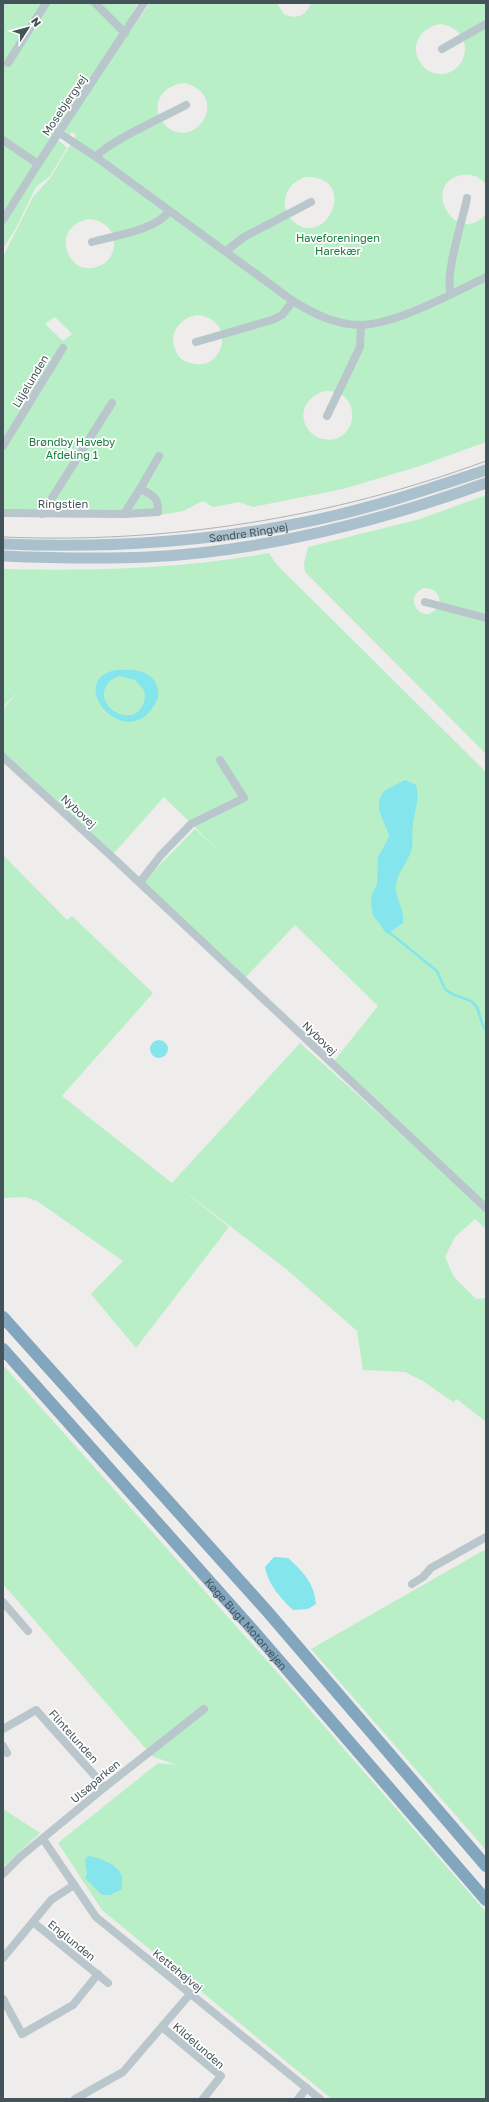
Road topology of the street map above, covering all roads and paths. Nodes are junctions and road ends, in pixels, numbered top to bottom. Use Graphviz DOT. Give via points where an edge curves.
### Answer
graph roads {
  1 [pos="46,3"];
  2 [pos="95,3"];
  3 [pos="144,3"];
  4 [pos="486,24"];
  5 [pos="126,33"];
  6 [pos="442,49"];
  7 [pos="8,63"];
  8 [pos="186,106"];
  9 [pos="58,132"];
  10 [pos="3,140"];
  11 [pos="96,157"];
  12 [pos="38,164"];
  13 [pos="467,198"];
  14 [pos="311,202"];
  15 [pos="169,211"];
  16 [pos="3,220"];
  17 [pos="92,242"];
  18 [pos="226,252"];
  19 [pos="486,277"];
  20 [pos="451,294"];
  21 [pos="293,301"];
  22 [pos="362,325"];
  23 [pos="196,342"];
  24 [pos="63,348"];
  25 [pos="112,403"];
  26 [pos="327,416"];
  27 [pos="3,446"];
  28 [pos="159,456"];
  29 [pos="486,470"];
  30 [pos="486,483"];
  31 [pos="140,489"];
  32 [pos="3,513"];
  33 [pos="42,514"];
  34 [pos="124,514"];
  35 [pos="3,544"];
  36 [pos="3,556"];
  37 [pos="425,602"];
  38 [pos="486,618"];
  39 [pos="3,757"];
  40 [pos="220,760"];
  41 [pos="140,882"];
  42 [pos="486,1208"];
  43 [pos="3,1317"];
  44 [pos="3,1350"];
  45 [pos="486,1537"];
  46 [pos="412,1584"];
  47 [pos="3,1602"];
  48 [pos="28,1631"];
  49 [pos="204,1709"];
  50 [pos="3,1729"];
  51 [pos="105,1787"];
  52 [pos="43,1839"];
  53 [pos="486,1866"];
  54 [pos="3,1874"];
  55 [pos="74,1885"];
  56 [pos="486,1900"];
  57 [pos="33,1922"];
  58 [pos="3,1958"];
  59 [pos="98,1974"];
  60 [pos="108,1983"];
  61 [pos="190,1994"];
  62 [pos="3,1999"];
  63 [pos="162,2027"];
  64 [pos="307,2088"];
  65 [pos="75,2099"];
  66 [pos="202,2099"];
  67 [pos="298,2099"];
  68 [pos="320,2099"];
  1 -- 7 [label="street"];
  2 -- 5 [label="street"];
  3 -- 5 [label="street, Mosebjergvej"];
  4 -- 6 [label="street"];
  5 -- 9 [label="street, Mosebjergvej"];
  8 -- 11 [label="street" via="102,150"];
  9 -- 11 [label="street"];
  9 -- 12 [label="street, Mosebjergvej"];
  10 -- 12 [label="street"];
  11 -- 15 [label="street"];
  12 -- 16 [label="street, Mosebjergvej"];
  13 -- 20 [label="street" via="450,271"];
  14 -- 18 [label="street" via="244,237"];
  15 -- 17 [label="street" via="165,218 155,224"];
  15 -- 18 [label="street"];
  18 -- 21 [label="street"];
  19 -- 20 [label="street"];
  20 -- 22 [label="street" via="401,315"];
  21 -- 22 [label="street" via="317,315"];
  21 -- 23 [label="street" via="282,315 272,320"];
  22 -- 26 [label="street" via="360,347"];
  24 -- 27 [label="street, Liljelunden"];
  25 -- 33 [label="street"];
  28 -- 31 [label="street"];
  29 -- 35 [label="main road, Søndre Ringvej" via="350,512 263,530 145,543 46,546"];
  30 -- 36 [label="main road, Søndre Ringvej" via="422,505 357,523 246,546 149,557"];
  31 -- 34 [label="street"];
  31 -- 34 [label="street, Ringstien" via="155,498 158,512"];
  32 -- 33 [label="street, Ringstien"];
  33 -- 34 [label="street, Ringstien"];
  37 -- 38 [label="street"];
  39 -- 41 [label="street, Nybovej"];
  40 -- 41 [label="street" via="244,798 191,824 161,855"];
  41 -- 42 [label="street, Nybovej"];
  43 -- 53 [label="highway, Køge Bugt Motorvejen" via="267,1611"];
  44 -- 56 [label="highway, Køge Bugt Motorvejen" via="252,1629"];
  45 -- 46 [label="street" via="431,1568"];
  47 -- 48 [label="street"];
  49 -- 51 [label="street, Ulsøparken"];
  50 -- 51 [label="street, Flintelunden" via="36,1710"];
  51 -- 52 [label="street, Ulsøparken"];
  52 -- 54 [label="street, Ulsøparken"];
  52 -- 55 [label="street, Kettehøjvej"];
  55 -- 57 [label="street, Englunden" via="51,1900"];
  55 -- 61 [label="street, Kettehøjvej" via="96,1917"];
  57 -- 58 [label="street, Englunden"];
  57 -- 59 [label="street, Englunden"];
  59 -- 60 [label="street, Englunden"];
  59 -- 62 [label="street, Englunden" via="73,2005 22,2034"];
  61 -- 63 [label="street, Kildelunden"];
  61 -- 64 [label="street, Kettehøjvej"];
  63 -- 65 [label="street, Kildelunden" via="123,2072"];
  63 -- 66 [label="street, Kildelunden" via="221,2076"];
  64 -- 67 [label="street"];
  64 -- 68 [label="street, Kettehøjvej"];
}
